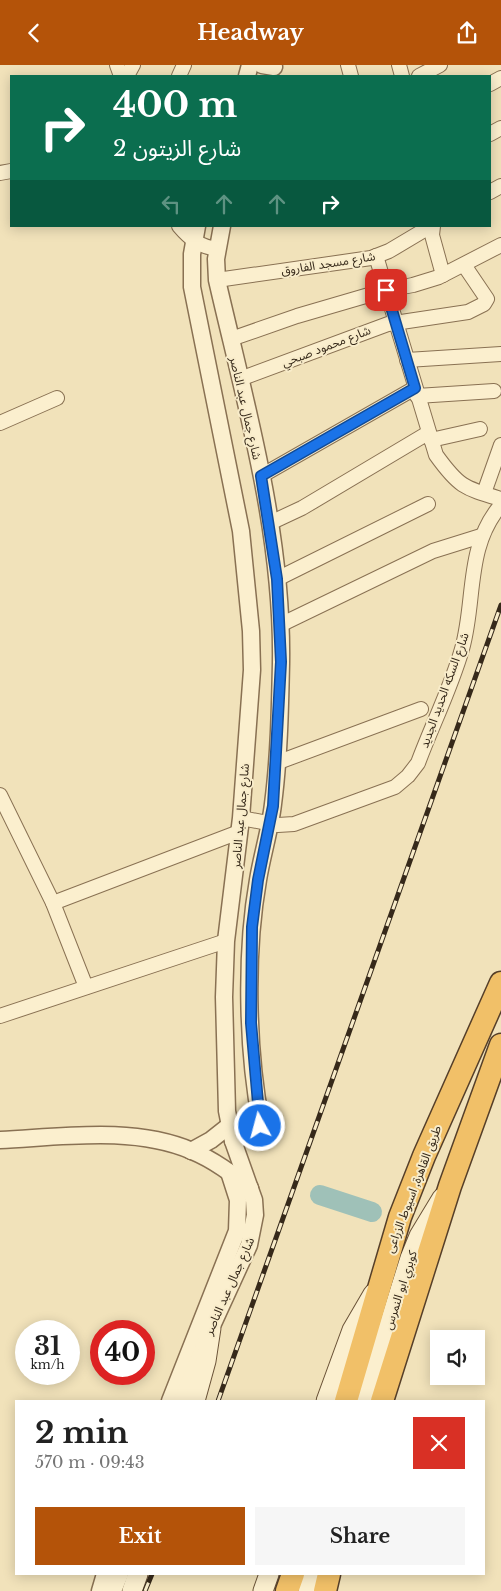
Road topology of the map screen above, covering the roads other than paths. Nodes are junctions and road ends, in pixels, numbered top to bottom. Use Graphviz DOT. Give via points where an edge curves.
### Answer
graph roads {
  1 [pos="440,65"];
  2 [pos="421,75"];
  3 [pos="182,227"];
  4 [pos="222,227"];
  5 [pos="430,227"];
  6 [pos="432,227"];
  7 [pos="195,233"];
  8 [pos="501,245"];
  9 [pos="218,249"];
  10 [pos="376,256"];
  11 [pos="464,265"];
  12 [pos="443,275"];
  13 [pos="217,280"];
  14 [pos="386,290"];
  15 [pos="396,322"];
  16 [pos="231,339"];
  17 [pos="501,355"];
  18 [pos="407,360"];
  19 [pos="240,379"];
  20 [pos="494,391"];
  21 [pos="416,392"];
  22 [pos="56,398"];
  23 [pos="0,423"];
  24 [pos="480,429"];
  25 [pos="429,436"];
  26 [pos="501,445"];
  27 [pos="261,476"];
  28 [pos="484,493"];
  29 [pos="501,499"];
  30 [pos="428,504"];
  31 [pos="501,505"];
  32 [pos="270,523"];
  33 [pos="481,536"];
  34 [pos="277,579"];
  35 [pos="280,625"];
  36 [pos="421,709"];
  37 [pos="276,763"];
  38 [pos="0,795"];
  39 [pos="270,824"];
  40 [pos="240,825"];
  41 [pos="53,903"];
  42 [pos="226,941"];
  43 [pos="501,983"];
  44 [pos="86,987"];
  45 [pos="0,1016"];
  46 [pos="251,1023"];
  47 [pos="224,1025"];
  48 [pos="501,1045"];
  49 [pos="231,1133"];
  50 [pos="0,1140"];
  51 [pos="191,1151"];
  52 [pos="229,1172"];
  53 [pos="450,1185"];
  54 [pos="250,1188"];
  55 [pos="378,1287"];
  56 [pos="211,1327"];
  57 [pos="170,1400"];
  58 [pos="182,1400"];
  59 [pos="195,1400"];
  60 [pos="326,1400"];
  61 [pos="346,1400"];
  62 [pos="365,1400"];
  63 [pos="382,1400"];
  64 [pos="105,1575"];
  65 [pos="120,1575"];
  66 [pos="138,1575"];
  67 [pos="269,1575"];
  68 [pos="293,1575"];
  69 [pos="313,1575"];
  70 [pos="329,1575"];
  71 [pos="100,1591"];
  72 [pos="114,1591"];
  73 [pos="132,1591"];
  74 [pos="263,1591"];
  75 [pos="287,1591"];
  76 [pos="308,1591"];
  77 [pos="325,1591"];
  1 -- 2 [label="street"];
  3 -- 7 [label="street"];
  4 -- 9 [label="street, شارع جمال عبد الناصر"];
  5 -- 10 [label="street, شارع مسجد الفاروق"];
  6 -- 12 [label="street"];
  7 -- 9 [label="street" via="209,248"];
  7 -- 40 [label="street, شارع جمال عبد الناصر" via="192,287 241,531 252,631"];
  8 -- 11 [label="street"];
  9 -- 13 [label="street, شارع جمال عبد الناصر"];
  10 -- 13 [label="street, شارع مسجد الفاروق"];
  10 -- 14 [label="street"];
  11 -- 12 [label="street"];
  11 -- 15 [label="street, شارع محمود صبحي" via="487,299 484,303 462,314"];
  12 -- 14 [label="street"];
  13 -- 16 [label="street, شارع جمال عبد الناصر"];
  14 -- 15 [label="street"];
  14 -- 16 [label="street"];
  15 -- 18 [label="street"];
  15 -- 19 [label="street, شارع محمود صبحي"];
  16 -- 19 [label="street, شارع جمال عبد الناصر"];
  17 -- 18 [label="street"];
  18 -- 21 [label="street"];
  19 -- 27 [label="street, شارع جمال عبد الناصر"];
  20 -- 21 [label="street"];
  21 -- 25 [label="street"];
  21 -- 27 [label="street"];
  22 -- 23 [label="street"];
  24 -- 25 [label="street"];
  25 -- 28 [label="street" via="436,455 450,473 467,489"];
  25 -- 32 [label="street"];
  26 -- 28 [label="street"];
  27 -- 32 [label="street, شارع جمال عبد الناصر"];
  28 -- 29 [label="street"];
  30 -- 34 [label="street"];
  31 -- 33 [label="street, شارع السكه الحديد الجديد"];
  32 -- 34 [label="street, شارع جمال عبد الناصر"];
  33 -- 35 [label="street" via="433,551"];
  33 -- 39 [label="street, شارع السكه الحديد الجديد" via="475,555 470,614 461,652 418,763 395,787 294,824"];
  34 -- 35 [label="street, شارع جمال عبد الناصر"];
  35 -- 37 [label="street, شارع جمال عبد الناصر"];
  36 -- 37 [label="street"];
  37 -- 39 [label="street, شارع جمال عبد الناصر"];
  38 -- 41 [label="street"];
  39 -- 40 [label="street"];
  39 -- 46 [label="street, شارع جمال عبد الناصر" via="252,927"];
  40 -- 41 [label="street"];
  40 -- 42 [label="street, شارع جمال عبد الناصر"];
  41 -- 44 [label="street"];
  42 -- 44 [label="street"];
  42 -- 47 [label="street, شارع جمال عبد الناصر"];
  43 -- 55 [label="highway, طريق القاهرة, اسيوط الزراعى" via="424,1156"];
  44 -- 45 [label="street"];
  46 -- 47 [label="street"];
  46 -- 49 [label="street, شارع جمال عبد الناصر" via="260,1126 255,1132"];
  47 -- 49 [label="street, شارع جمال عبد الناصر" via="226,1096"];
  48 -- 53 [label="highway"];
  49 -- 51 [label="street"];
  49 -- 54 [label="street, شارع جمال عبد الناصر"];
  50 -- 51 [label="street" via="111,1137 155,1141"];
  51 -- 52 [label="street"];
  52 -- 54 [label="street"];
  52 -- 57 [label="street, شارع جمال عبد الناصر" via="238,1200 237,1231"];
  53 -- 62 [label="main road, كوبري ابو النمرس" via="430,1215 410,1258"];
  53 -- 63 [label="highway"];
  54 -- 56 [label="street, شارع جمال عبد الناصر" via="255,1208 254,1230"];
  55 -- 60 [label="main road, كوبري ابو النمرس" via="352,1330"];
  55 -- 61 [label="highway, طريق القاهرة, اسيوط الزراعى"];
  56 -- 58 [label="street, شارع جمال عبد الناصر"];
  56 -- 59 [label="main road"];
  64 -- 71 [label="street"];
  65 -- 72 [label="street"];
  66 -- 73 [label="main road"];
  67 -- 74 [label="main road"];
  68 -- 75 [label="highway"];
  69 -- 76 [label="main road"];
  70 -- 77 [label="highway"];
}
